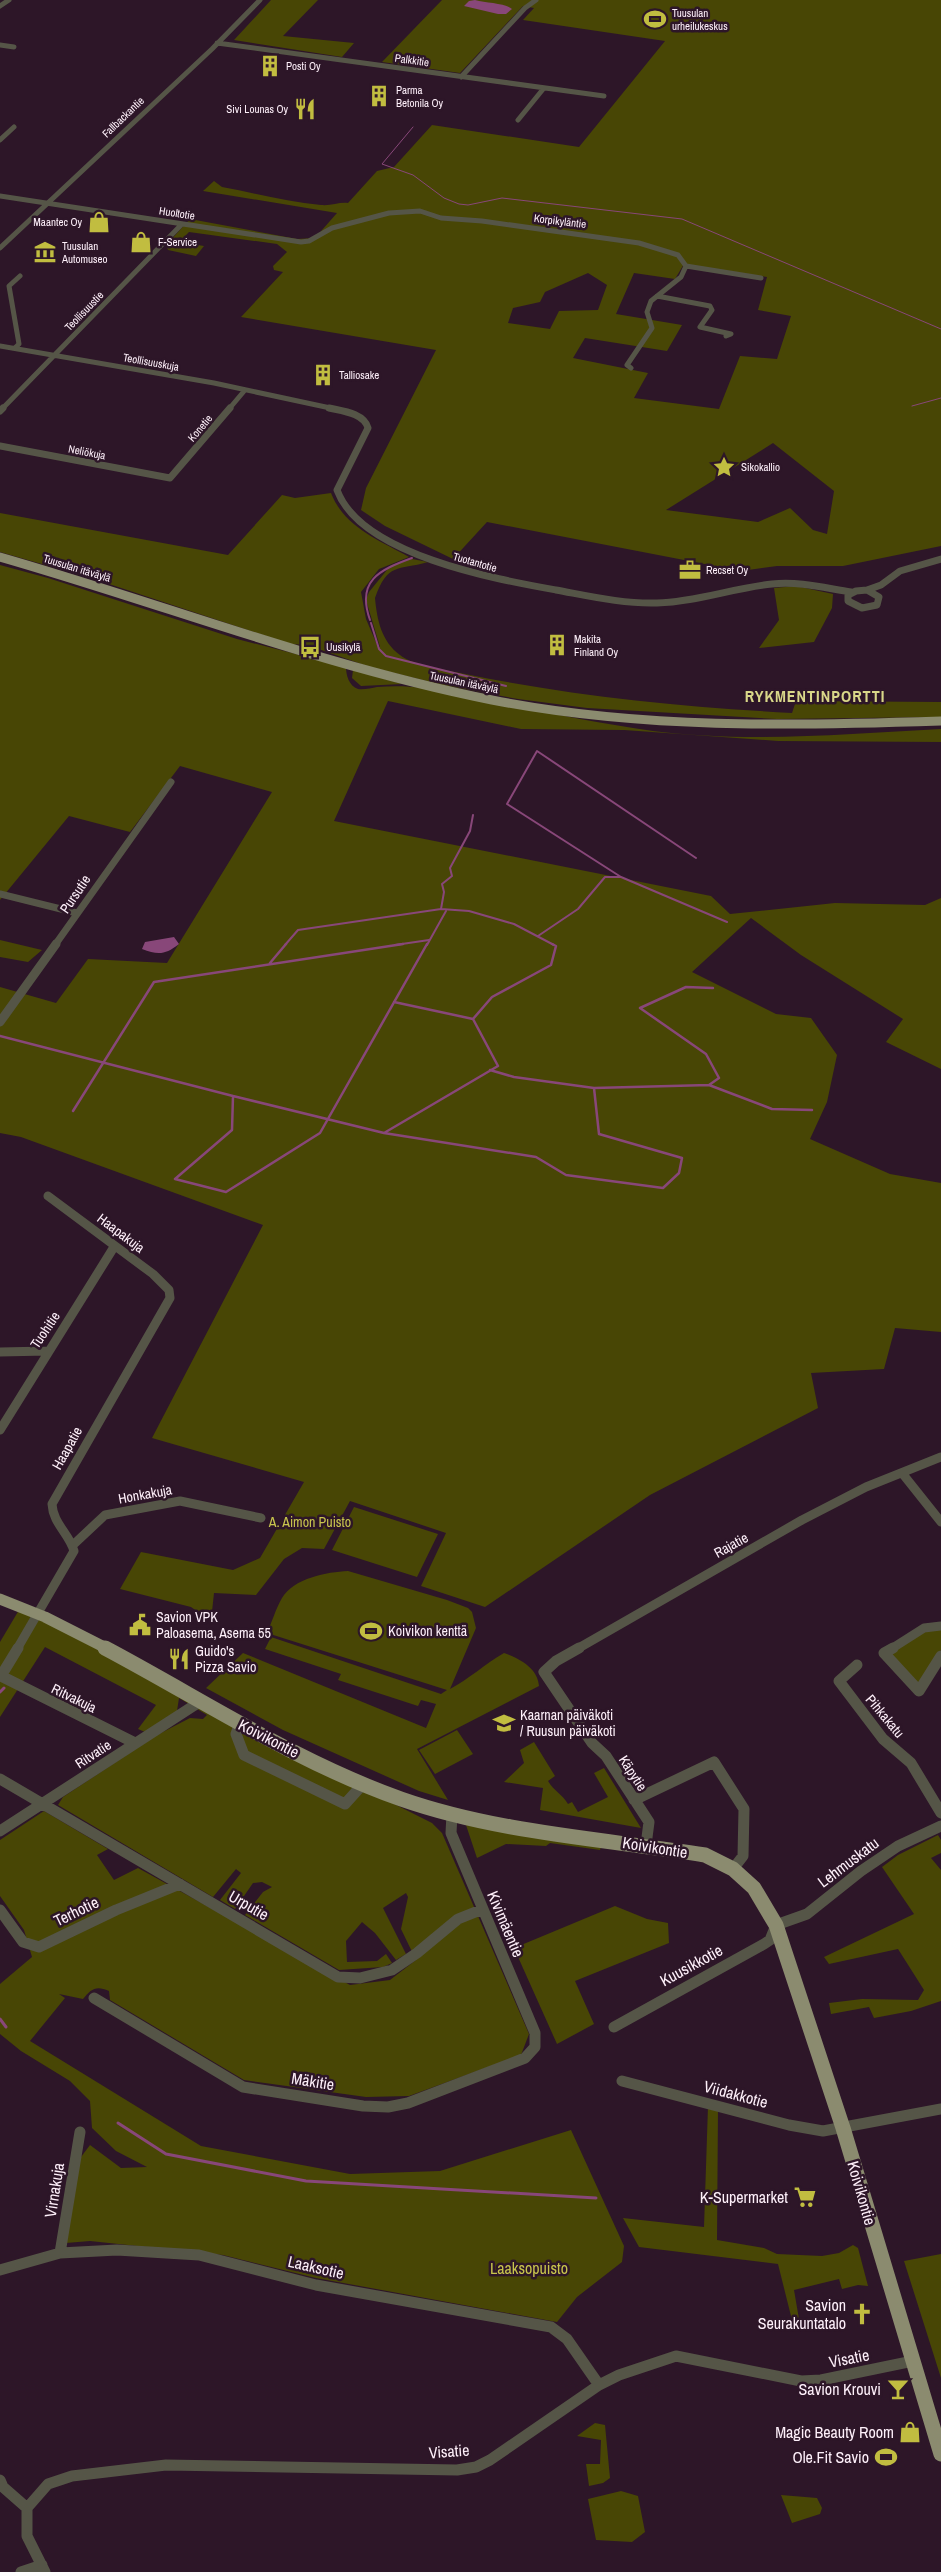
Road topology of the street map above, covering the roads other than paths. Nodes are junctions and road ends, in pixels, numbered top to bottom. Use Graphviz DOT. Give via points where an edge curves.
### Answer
graph roads {
  1 [pos="9,0"];
  2 [pos="260,0"];
  3 [pos="536,0"];
  4 [pos="0,6"];
  5 [pos="217,43"];
  6 [pos="0,45"];
  7 [pos="14,47"];
  8 [pos="462,77"];
  9 [pos="544,88"];
  10 [pos="604,96"];
  11 [pos="518,120"];
  12 [pos="14,127"];
  13 [pos="0,140"];
  14 [pos="0,196"];
  15 [pos="49,203"];
  16 [pos="182,224"];
  17 [pos="301,242"];
  18 [pos="0,248"];
  19 [pos="686,266"];
  20 [pos="20,276"];
  21 [pos="762,278"];
  22 [pos="658,296"];
  23 [pos="726,336"];
  24 [pos="0,346"];
  25 [pos="16,348"];
  26 [pos="54,356"];
  27 [pos="631,368"];
  28 [pos="245,390"];
  29 [pos="0,411"];
  30 [pos="0,446"];
  31 [pos="170,478"];
  32 [pos="0,557"];
  33 [pos="941,560"];
  34 [pos="881,585"];
  35 [pos="833,589"];
  36 [pos="867,590"];
  37 [pos="876,594"];
  38 [pos="849,595"];
  39 [pos="941,721"];
  40 [pos="171,782"];
  41 [pos="0,894"];
  42 [pos="77,913"];
  43 [pos="0,1022"];
  44 [pos="48,1196"];
  45 [pos="114,1247"];
  46 [pos="170,1298"];
  47 [pos="47,1351"];
  48 [pos="0,1352"];
  49 [pos="0,1430"];
  50 [pos="941,1457"];
  51 [pos="902,1473"];
  52 [pos="261,1518"];
  53 [pos="941,1522"];
  54 [pos="73,1545"];
  55 [pos="0,1598"];
  56 [pos="39,1612"];
  57 [pos="941,1626"];
  58 [pos="941,1656"];
  59 [pos="858,1665"];
  60 [pos="544,1672"];
  61 [pos="1,1676"];
  62 [pos="201,1701"];
  63 [pos="240,1724"];
  64 [pos="135,1743"];
  65 [pos="0,1779"];
  66 [pos="363,1784"];
  67 [pos="634,1800"];
  68 [pos="44,1804"];
  69 [pos="941,1813"];
  70 [pos="452,1814"];
  71 [pos="941,1826"];
  72 [pos="0,1831"];
  73 [pos="646,1845"];
  74 [pos="733,1869"];
  75 [pos="180,1884"];
  76 [pos="483,1909"];
  77 [pos="0,1910"];
  78 [pos="776,1925"];
  79 [pos="94,1998"];
  80 [pos="614,2027"];
  81 [pos="537,2046"];
  82 [pos="622,2081"];
  83 [pos="941,2109"];
  84 [pos="843,2128"];
  85 [pos="80,2132"];
  86 [pos="60,2253"];
  87 [pos="0,2270"];
  88 [pos="913,2361"];
  89 [pos="598,2385"];
  90 [pos="937,2423"];
  91 [pos="941,2454"];
  92 [pos="0,2480"];
  93 [pos="27,2508"];
  94 [pos="43,2568"];
  95 [pos="21,2572"];
  1 -- 4 [label="street"];
  2 -- 5 [label="street, Fallbackantie"];
  3 -- 8 [label="street"];
  5 -- 8 [label="street, Palkkitie"];
  5 -- 15 [label="street, Fallbackantie"];
  6 -- 7 [label="street"];
  8 -- 9 [label="street, Palkkitie"];
  9 -- 10 [label="street, Palkkitie"];
  9 -- 11 [label="street"];
  12 -- 13 [label="street"];
  14 -- 15 [label="street, Huoltotie"];
  15 -- 16 [label="street, Huoltotie"];
  15 -- 18 [label="street, Fallbackantie"];
  16 -- 17 [label="street, Huoltotie"];
  16 -- 26 [label="street, Teollisuustie"];
  17 -- 19 [label="street, Korpikyläntie" via="332,228 389,213 420,211 441,218 639,243 678,255"];
  19 -- 21 [label="street"];
  19 -- 22 [label="street" via="681,277"];
  20 -- 25 [label="street" via="9,286 19,344"];
  22 -- 23 [label="street" via="710,306 712,310 700,327 731,334"];
  22 -- 27 [label="street" via="651,301 647,312 652,328 627,365"];
  24 -- 25 [label="street"];
  25 -- 26 [label="street"];
  26 -- 28 [label="street, Teollisuuskuja"];
  26 -- 29 [label="street, Teollisuustie"];
  28 -- 31 [label="street, Konetie"];
  28 -- 35 [label="street, Tuotantotie" via="340,409 361,417 367,424 366,433 337,490 343,508 366,528 456,569 641,603 694,600 772,584"];
  30 -- 31 [label="street, Neliökuja"];
  32 -- 39 [label="main road, Tuusulan itäväylä" via="354,667 507,702 605,715 707,723"];
  33 -- 34 [label="street" via="900,571"];
  34 -- 36 [label="street"];
  34 -- 37 [label="street"];
  35 -- 38 [label="street, Tuotantotie"];
  36 -- 37 [label="street"];
  36 -- 38 [label="street"];
  37 -- 38 [label="street" via="880,603 869,608 854,606"];
  40 -- 42 [label="street, Pursutie"];
  41 -- 42 [label="street"];
  42 -- 43 [label="street, Pursutie"];
  44 -- 45 [label="street, Haapakuja"];
  45 -- 46 [label="street, Haapakuja" via="154,1274 169,1290"];
  45 -- 47 [label="street, Tuohitie"];
  46 -- 54 [label="street, Haapatie" via="52,1504 54,1520"];
  47 -- 48 [label="street"];
  47 -- 49 [label="street, Tuohitie"];
  50 -- 51 [label="street, Rajatie"];
  51 -- 53 [label="street"];
  51 -- 60 [label="street, Rajatie" via="780,1533 556,1661"];
  52 -- 54 [label="street, Honkakuja" via="180,1501 105,1515"];
  54 -- 56 [label="street" via="72,1556"];
  55 -- 56 [label="main road, Koivikontie"];
  56 -- 61 [label="street"];
  56 -- 62 [label="main road, Koivikontie"];
  57 -- 58 [label="street" via="924,1628 884,1653 919,1691"];
  59 -- 69 [label="street, Pihkakatu" via="840,1681 884,1739 911,1763"];
  60 -- 67 [label="street, Käpytie"];
  61 -- 64 [label="street, Ritvakuja"];
  62 -- 63 [label="main road, Koivikontie"];
  62 -- 64 [label="street, Ritvatie"];
  63 -- 66 [label="main road, Koivikontie"];
  63 -- 66 [label="street" via="236,1734 244,1755 345,1804"];
  64 -- 68 [label="street, Ritvatie"];
  65 -- 68 [label="street, Urputie"];
  66 -- 70 [label="main road, Koivikontie"];
  67 -- 73 [label="street, Käpytie" via="649,1822"];
  67 -- 74 [label="street" via="714,1762 744,1809 743,1856"];
  68 -- 72 [label="street, Ritvatie"];
  68 -- 75 [label="street, Urputie"];
  70 -- 73 [label="main road, Koivikontie"];
  70 -- 76 [label="street, Kivimäentie" via="451,1832"];
  71 -- 78 [label="street, Lehmuskatu" via="910,1838 861,1871 807,1914"];
  73 -- 74 [label="main road, Koivikontie" via="705,1855"];
  74 -- 78 [label="main road, Koivikontie" via="754,1888"];
  75 -- 76 [label="street, Urputie" via="338,1977 371,1977 396,1970 459,1918"];
  75 -- 77 [label="street, Terhotie" via="39,1947 23,1942"];
  76 -- 81 [label="street, Kivimäentie" via="535,2033"];
  78 -- 80 [label="street, Kuusikkotie" via="770,1940 764,1944"];
  78 -- 84 [label="main road, Koivikontie"];
  79 -- 81 [label="street, Mäkitie" via="243,2087 363,2106 388,2107 408,2103 525,2058"];
  82 -- 84 [label="street, Viidakkotie" via="790,2125 823,2131"];
  83 -- 84 [label="street, Viidakkotie"];
  84 -- 88 [label="main road, Koivikontie"];
  85 -- 86 [label="street, Virnakuja"];
  86 -- 87 [label="street, Laaksotie"];
  86 -- 89 [label="street, Laaksotie" via="117,2250 199,2255 326,2287 551,2327 567,2339"];
  88 -- 89 [label="street, Visatie" via="821,2380 801,2381 676,2356"];
  88 -- 90 [label="main road, Koivikontie"];
  89 -- 93 [label="street, Visatie" via="476,2467 456,2470 166,2465 72,2476 48,2484"];
  90 -- 91 [label="main road, Koivikontie"];
  92 -- 93 [label="street" via="3,2487"];
  93 -- 94 [label="street" via="27,2536"];
  94 -- 95 [label="street"];
}
